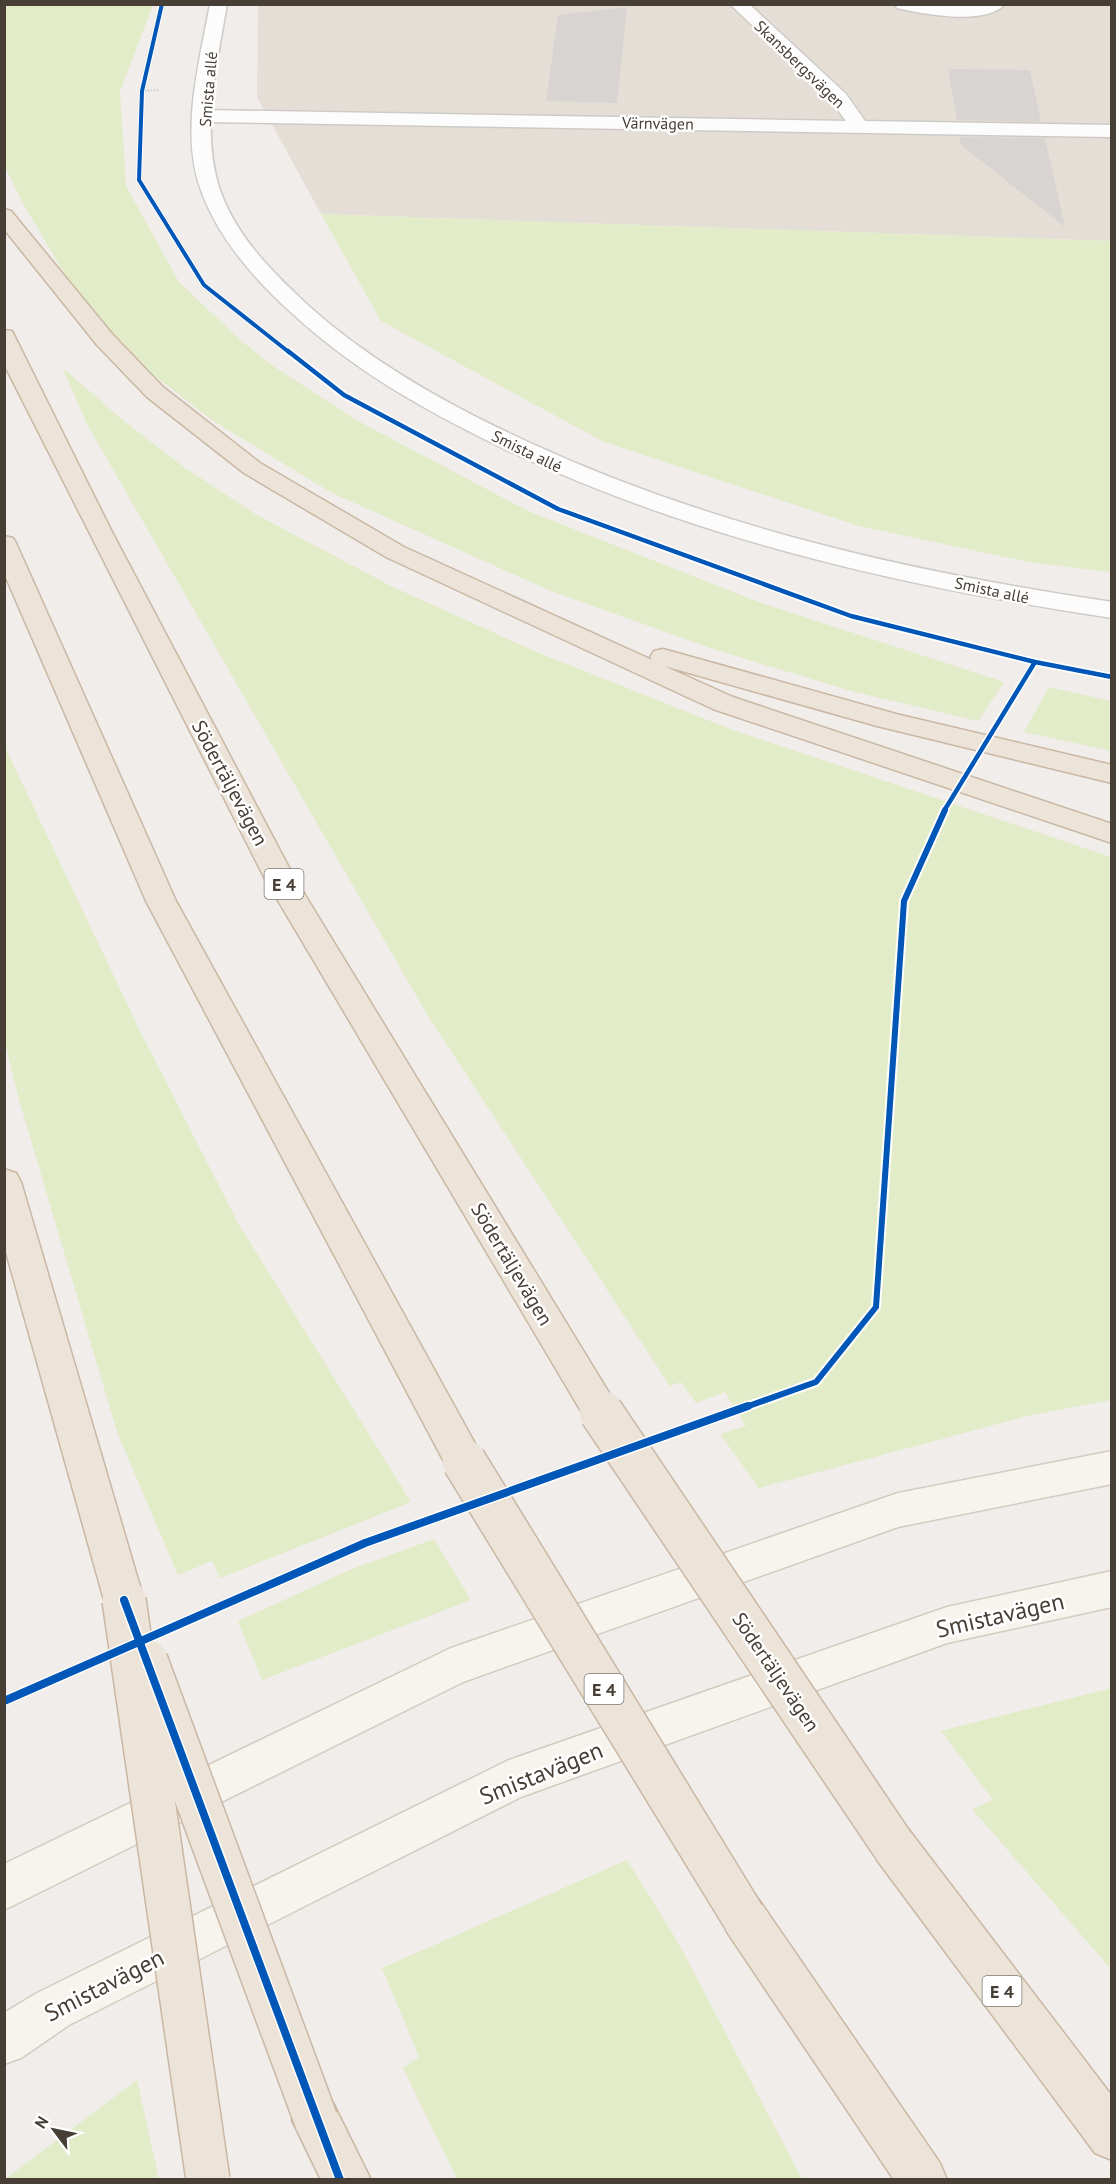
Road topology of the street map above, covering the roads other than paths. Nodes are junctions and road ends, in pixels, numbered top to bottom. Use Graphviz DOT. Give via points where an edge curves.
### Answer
graph roads {
  1 [pos="219,4"];
  2 [pos="738,4"];
  3 [pos="903,4"];
  4 [pos="997,4"];
  5 [pos="204,117"];
  6 [pos="860,126"];
  7 [pos="1112,131"];
  8 [pos="4,214"];
  9 [pos="4,336"];
  10 [pos="4,543"];
  11 [pos="1112,610"];
  12 [pos="538,619"];
  13 [pos="1112,774"];
  14 [pos="1112,834"];
  15 [pos="4,1182"];
  16 [pos="1112,1467"];
  17 [pos="1112,1589"];
  18 [pos="124,1600"];
  19 [pos="4,1888"];
  20 [pos="4,2041"];
  21 [pos="316,2120"];
  22 [pos="1112,2136"];
  23 [pos="208,2180"];
  24 [pos="340,2180"];
  25 [pos="347,2180"];
  26 [pos="923,2180"];
  1 -- 5 [label="street, Smista allé"];
  2 -- 6 [label="street, Skansbergsvägen" via="839,98"];
  3 -- 4 [label="street" via="962,10 982,10"];
  5 -- 6 [label="street, Värnvägen"];
  5 -- 11 [label="street, Smista allé" via="203,152 210,189 231,234 275,287 345,348 435,406 561,468 684,514 827,556 1039,600"];
  6 -- 7 [label="street, Värnvägen"];
  8 -- 12 [label="highway" via="105,340 148,385 252,468 395,552"];
  9 -- 22 [label="highway, Södertäljevägen / E 4, bridge" via="100,532 279,877 601,1412 893,1845"];
  10 -- 26 [label="highway, E 4, bridge" via="161,901 465,1461 743,1916"];
  12 -- 13 [label="highway" via="749,683"];
  12 -- 14 [label="highway" via="723,703"];
  15 -- 18 [label="highway"];
  16 -- 19 [label="main road" via="898,1510 451,1667"];
  17 -- 20 [label="main road, Smistavägen" via="947,1625 509,1781 53,2009"];
  18 -- 21 [label="highway, bridge"];
  18 -- 23 [label="highway, bridge"];
  21 -- 24 [label="highway"];
  21 -- 25 [label="highway"];
}
